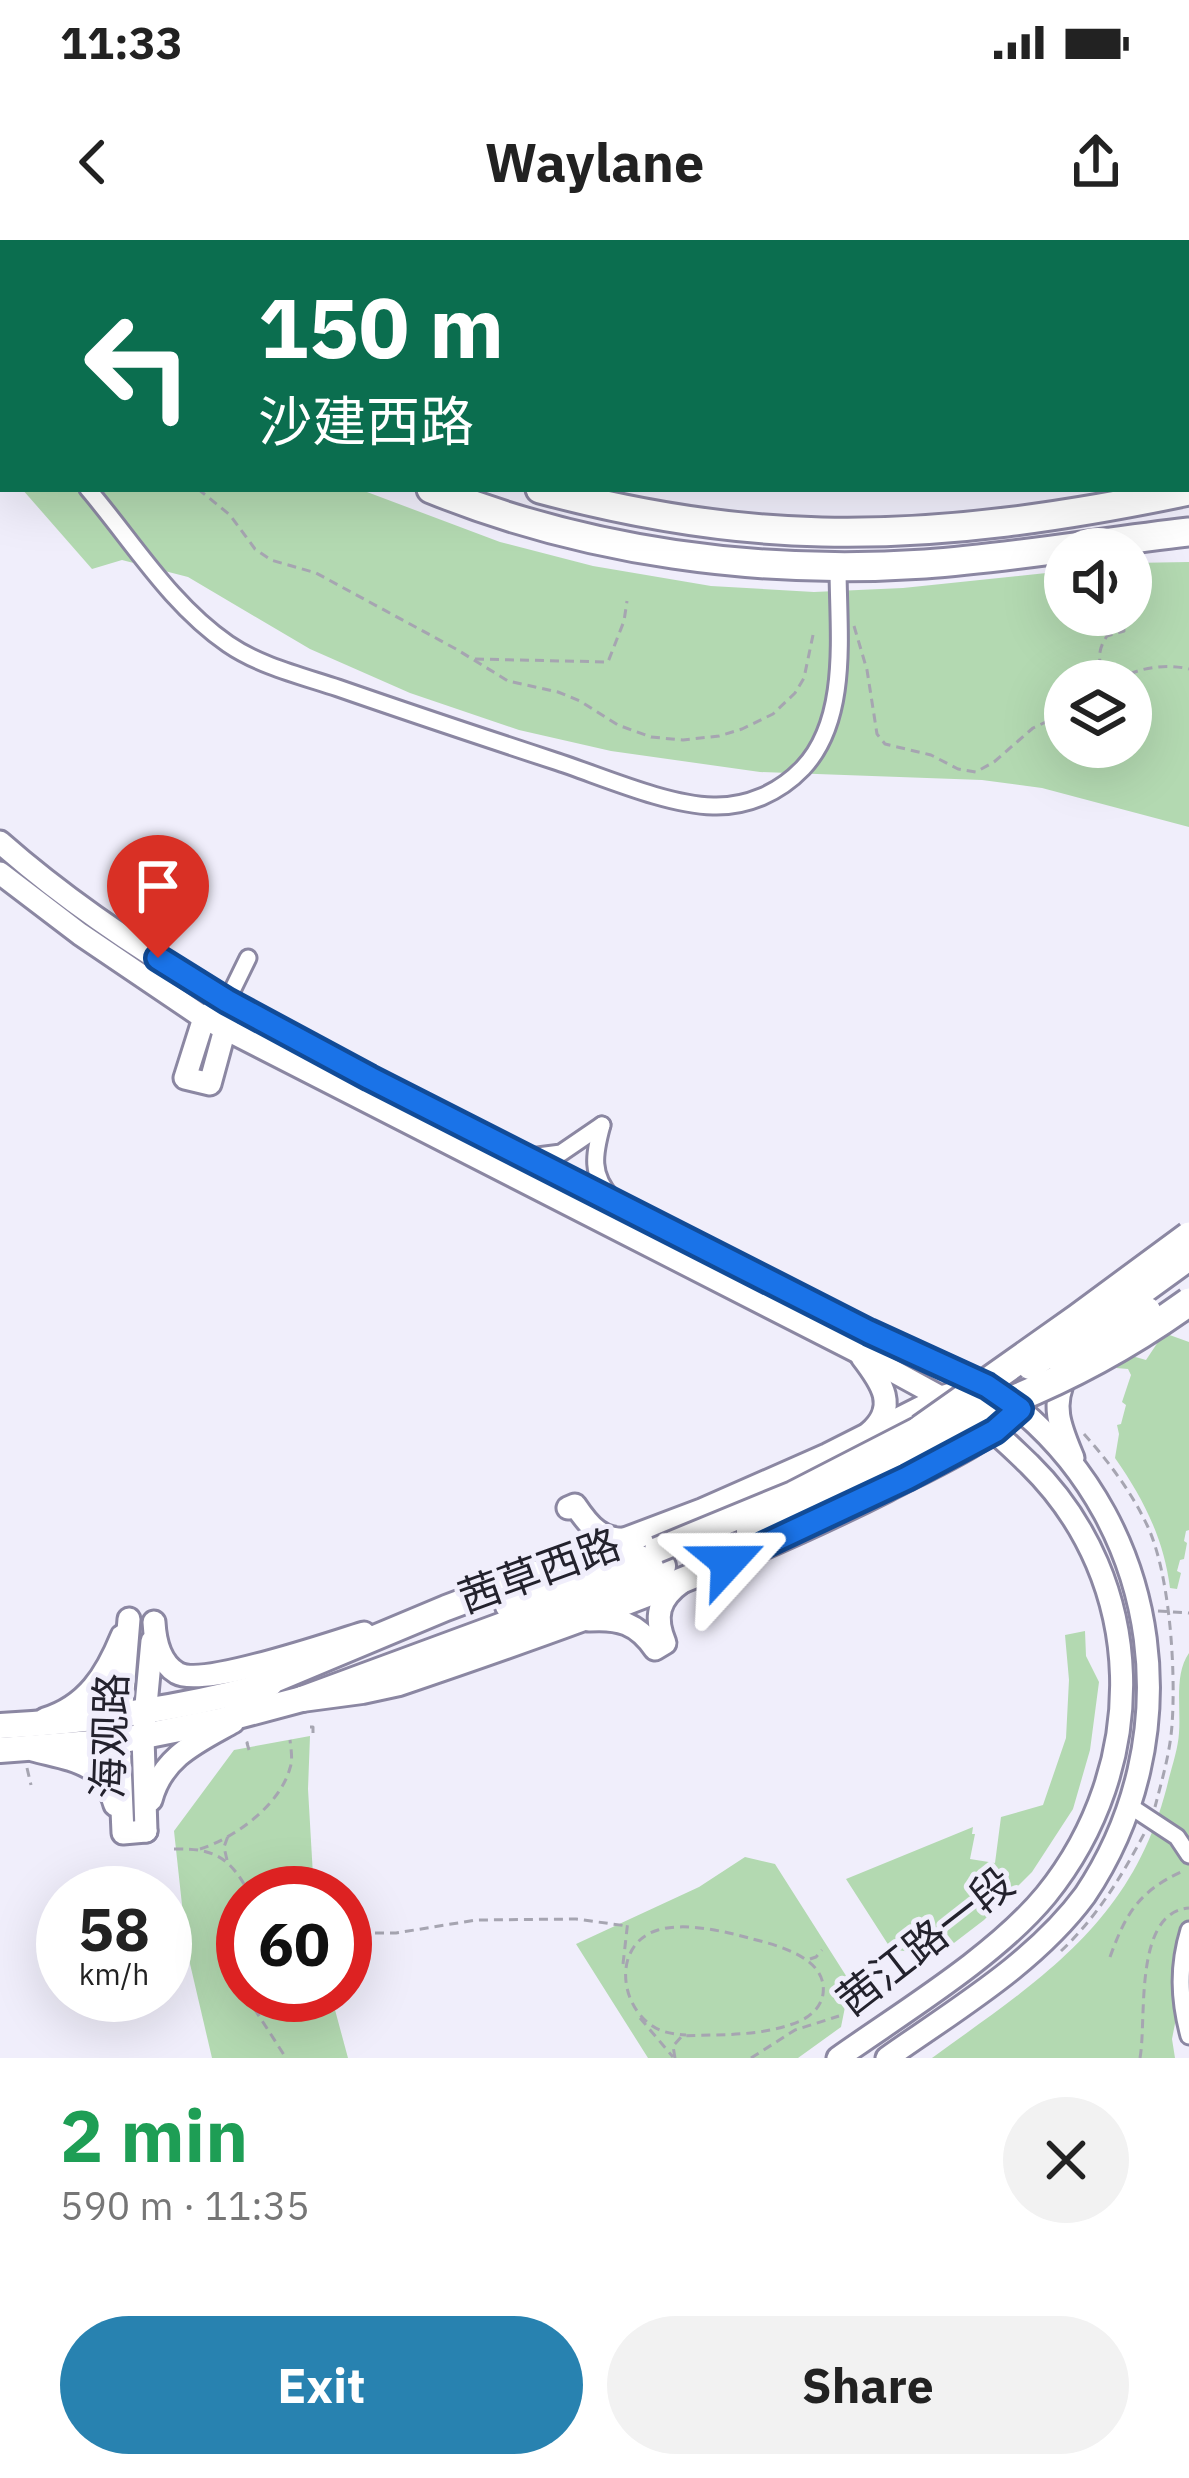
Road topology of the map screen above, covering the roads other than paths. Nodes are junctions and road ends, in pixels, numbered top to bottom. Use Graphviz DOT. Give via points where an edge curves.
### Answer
graph roads {
  1 [pos="90,492"];
  2 [pos="440,492"];
  3 [pos="553,492"];
  4 [pos="1189,495"];
  5 [pos="1189,532"];
  6 [pos="838,567"];
  7 [pos="0,842"];
  8 [pos="0,873"];
  9 [pos="248,958"];
  10 [pos="227,1001"];
  11 [pos="204,1018"];
  12 [pos="225,1029"];
  13 [pos="524,1156"];
  14 [pos="618,1205"];
  15 [pos="1189,1235"];
  16 [pos="1189,1257"];
  17 [pos="1189,1279"];
  18 [pos="1189,1298"];
  19 [pos="1047,1349"];
  20 [pos="858,1352"];
  21 [pos="1066,1376"];
  22 [pos="943,1397"];
  23 [pos="1000,1408"];
  24 [pos="921,1429"];
  25 [pos="864,1438"];
  26 [pos="828,1456"];
  27 [pos="1079,1472"];
  28 [pos="854,1505"];
  29 [pos="631,1539"];
  30 [pos="660,1558"];
  31 [pos="559,1566"];
  32 [pos="687,1578"];
  33 [pos="446,1608"];
  34 [pos="129,1618"];
  35 [pos="154,1622"];
  36 [pos="571,1622"];
  37 [pos="255,1688"];
  38 [pos="302,1699"];
  39 [pos="247,1714"];
  40 [pos="132,1727"];
  41 [pos="17,1733"];
  42 [pos="0,1750"];
  43 [pos="1132,1808"];
  44 [pos="146,1831"];
  45 [pos="123,1833"];
  46 [pos="1189,1855"];
  47 [pos="1189,1930"];
  48 [pos="1189,2036"];
  49 [pos="838,2058"];
  50 [pos="887,2058"];
  1 -- 6 [label="street" via="178,600 233,648 425,718 713,806 782,785 827,730"];
  2 -- 6 [label="highway" via="616,544 710,560"];
  3 -- 4 [label="highway" via="668,518 820,532 964,526"];
  5 -- 6 [label="highway"];
  7 -- 10 [label="main road" via="107,925"];
  8 -- 11 [label="main road"];
  9 -- 10 [label="street"];
  10 -- 11 [label="main road"];
  10 -- 12 [label="main road"];
  10 -- 13 [label="main road"];
  11 -- 12 [label="main road"];
  11 -- 12 [label="main road" via="185,1078 210,1084"];
  12 -- 20 [label="main road"];
  13 -- 14 [label="main road"];
  13 -- 14 [label="street" via="561,1153 602,1125 594,1163"];
  14 -- 23 [label="main road"];
  15 -- 24 [label="highway, bridge"];
  16 -- 19 [label="main road"];
  16 -- 24 [label="main road, 茜草西路, bridge" via="1064,1345"];
  17 -- 23 [label="main road, 茜草西路, bridge"];
  18 -- 21 [label="main road"];
  18 -- 23 [label="highway, bridge" via="1105,1358"];
  19 -- 21 [label="main road"];
  19 -- 23 [label="main road"];
  20 -- 22 [label="main road"];
  20 -- 25 [label="main road" via="886,1399 883,1418"];
  21 -- 23 [label="main road"];
  21 -- 27 [label="main road" via="1057,1414"];
  22 -- 23 [label="main road"];
  22 -- 23 [label="main road"];
  22 -- 25 [label="main road"];
  23 -- 27 [label="main road, 茜江路一段"];
  23 -- 28 [label="main road"];
  23 -- 30 [label="main road, 茜草西路, bridge" via="801,1508"];
  23 -- 49 [label="main road, 茜江路一段" via="1100,1571 1123,1674 1112,1769 1089,1828 1042,1899 1009,1933"];
  24 -- 30 [label="main road, 茜草西路, bridge"];
  25 -- 26 [label="main road"];
  26 -- 28 [label="main road"];
  26 -- 29 [label="main road"];
  27 -- 43 [label="main road, 茜江路一段" via="1117,1528 1150,1636 1151,1742"];
  28 -- 32 [label="main road"];
  29 -- 31 [label="main road"];
  29 -- 31 [label="main road" via="599,1534 575,1505 568,1508 576,1546"];
  30 -- 37 [label="main road, 茜草西路"];
  30 -- 38 [label="main road, 茜草西路"];
  31 -- 33 [label="main road"];
  32 -- 36 [label="main road"];
  32 -- 36 [label="main road" via="661,1604 665,1643 655,1649 623,1622"];
  33 -- 35 [label="main road" via="202,1677 169,1666"];
  33 -- 37 [label="main road"];
  34 -- 35 [label="main road"];
  34 -- 40 [label="main road, 海观路"];
  34 -- 41 [label="main road" via="87,1696"];
  35 -- 40 [label="main road, 海观路"];
  36 -- 38 [label="main road" via="399,1682"];
  37 -- 40 [label="main road, 茜草西路"];
  38 -- 39 [label="main road, 茜草西路"];
  39 -- 40 [label="main road, 茜草西路"];
  39 -- 44 [label="main road" via="167,1765 154,1785"];
  40 -- 41 [label="main road, 茜草西路"];
  40 -- 44 [label="main road, 海观路"];
  40 -- 45 [label="main road, 海观路"];
  41 -- 42 [label="main road, 茜草西路"];
  41 -- 45 [label="main road" via="101,1776"];
  43 -- 46 [label="street" via="1177,1837"];
  43 -- 50 [label="main road, 茜江路一段" via="1085,1895 1048,1936"];
  44 -- 45 [label="main road, 海观路"];
  47 -- 48 [label="street" via="1180,1990"];
}
